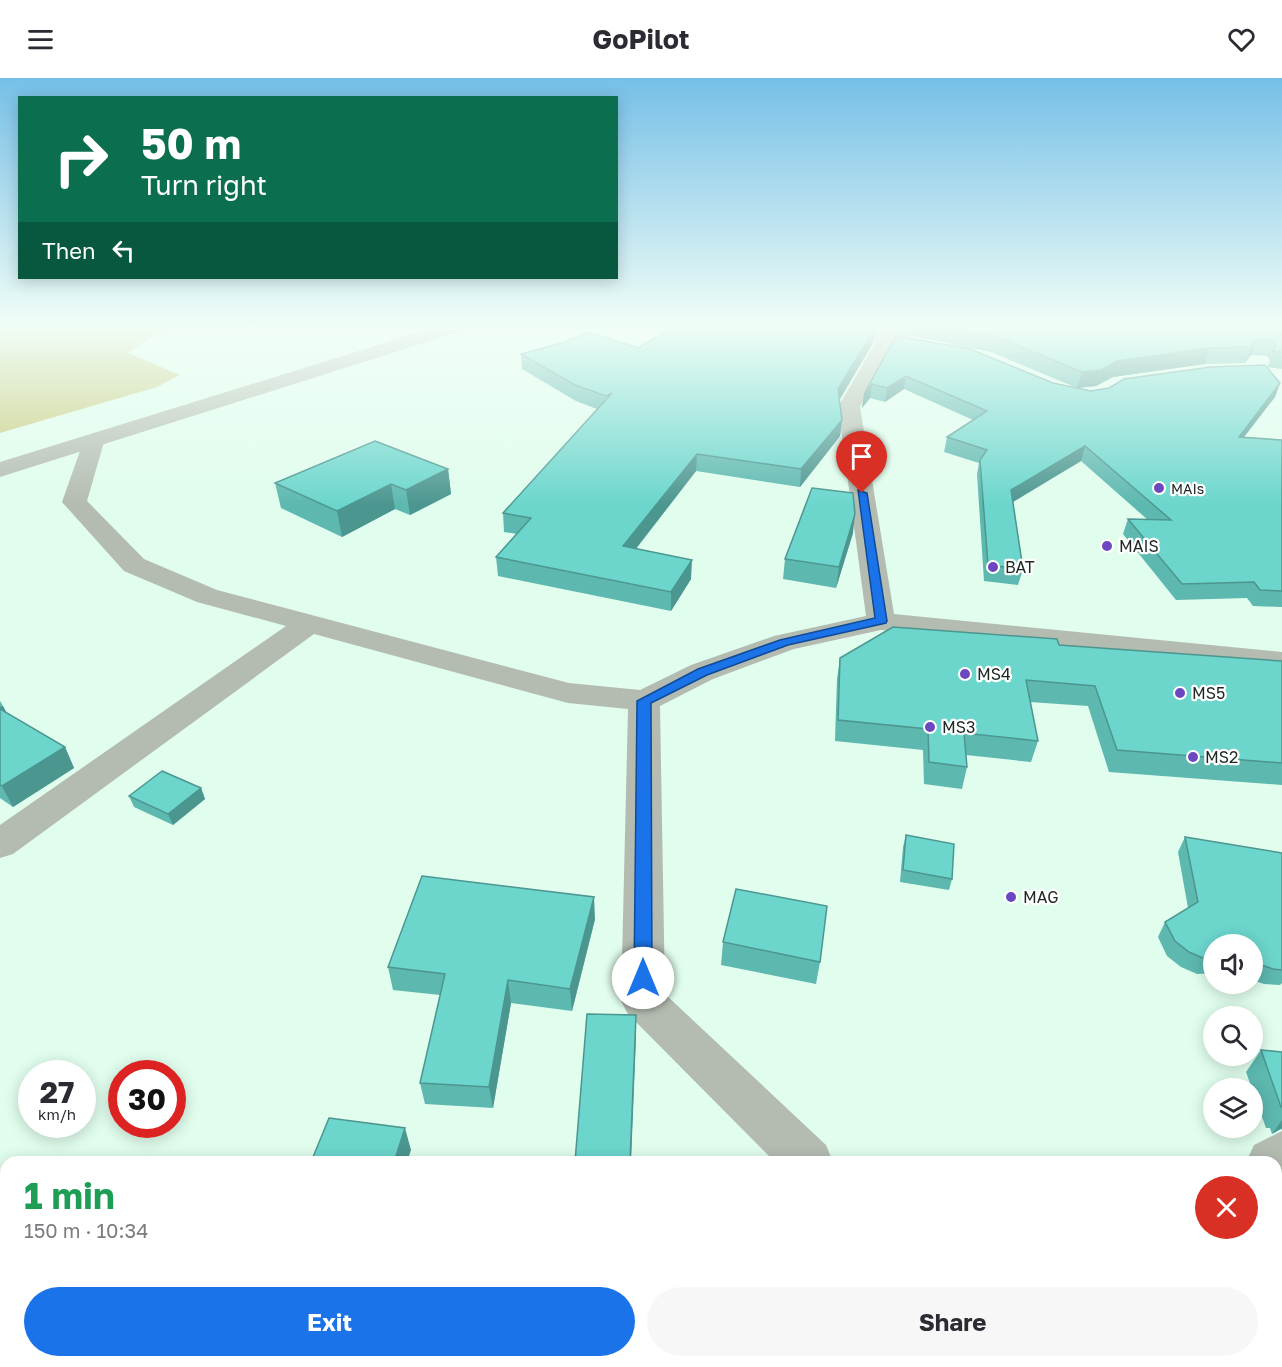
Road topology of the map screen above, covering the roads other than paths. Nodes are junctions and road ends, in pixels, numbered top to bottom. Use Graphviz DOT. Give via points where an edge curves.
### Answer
graph roads {
  1 [pos="275,384"];
  2 [pos="862,384"];
  3 [pos="93,442"];
  4 [pos="0,470"];
  5 [pos="881,621"];
  6 [pos="308,624"];
  7 [pos="1282,662"];
  8 [pos="644,701"];
  9 [pos="0,844"];
  10 [pos="803,1156"];
  1 -- 3 [label="street"];
  2 -- 5 [label="street" via="849,407"];
  3 -- 4 [label="street"];
  3 -- 6 [label="street" via="74,502 134,565 207,597"];
  5 -- 7 [label="street"];
  5 -- 8 [label="street" via="785,642 702,672"];
  6 -- 8 [label="street" via="568,693"];
  6 -- 9 [label="street"];
  8 -- 10 [label="street" via="643,1001"];
}
